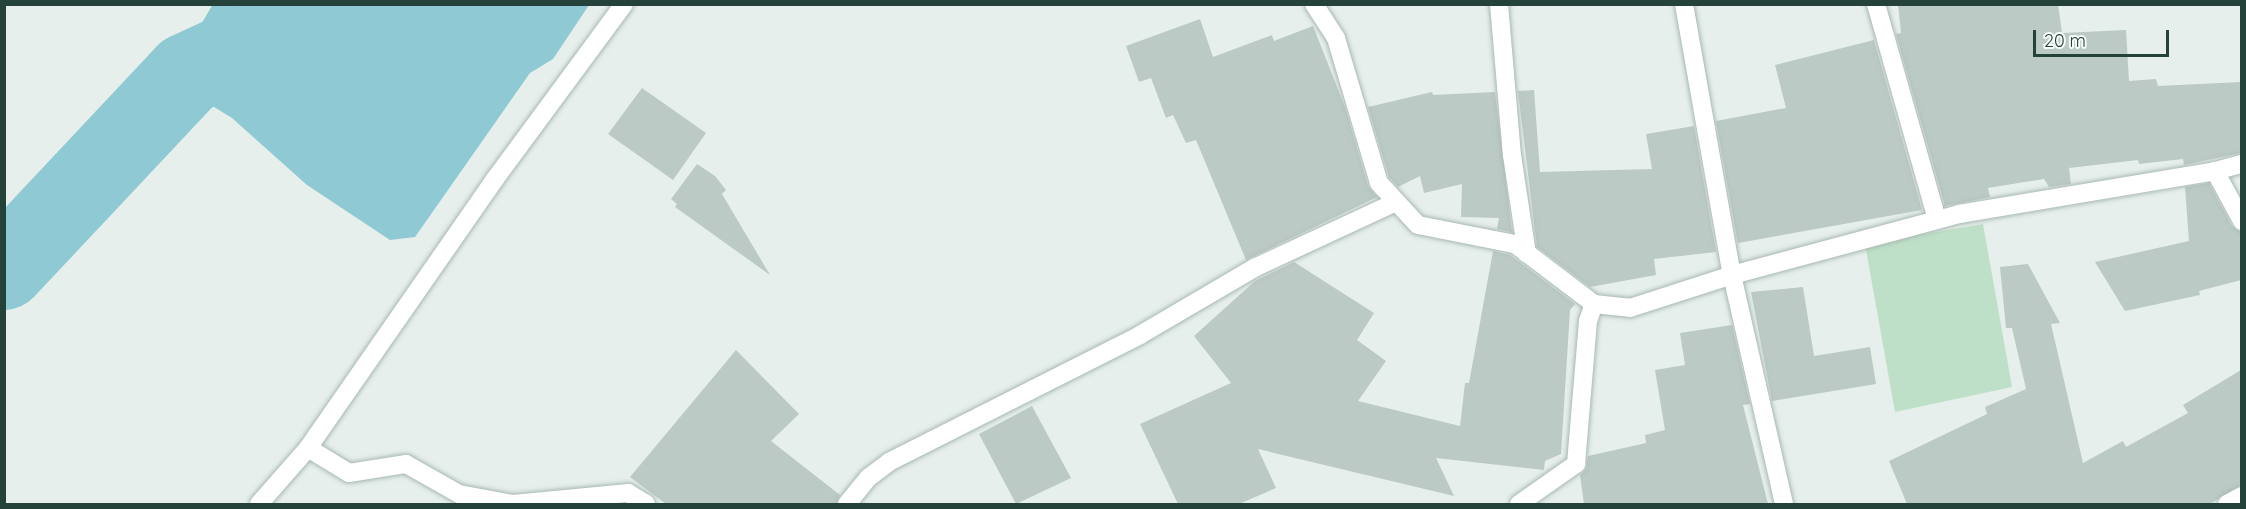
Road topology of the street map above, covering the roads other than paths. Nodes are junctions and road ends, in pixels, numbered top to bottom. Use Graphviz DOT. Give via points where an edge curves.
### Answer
graph roads {
  1 [pos="624,4"];
  2 [pos="1314,4"];
  3 [pos="1499,4"];
  4 [pos="1684,4"];
  5 [pos="1876,4"];
  6 [pos="2241,164"];
  7 [pos="2215,171"];
  8 [pos="1396,202"];
  9 [pos="1937,220"];
  10 [pos="2241,221"];
  11 [pos="1527,254"];
  12 [pos="1732,275"];
  13 [pos="1594,304"];
  14 [pos="308,448"];
  15 [pos="2241,496"];
  16 [pos="259,504"];
  17 [pos="646,504"];
  18 [pos="847,504"];
  19 [pos="1519,504"];
  20 [pos="1784,504"];
  21 [pos="2227,504"];
  1 -- 14 [label="street" via="495,178"];
  2 -- 8 [label="street" via="1336,38 1379,183"];
  3 -- 11 [label="street" via="1512,155"];
  4 -- 12 [label="street"];
  5 -- 9 [label="street"];
  6 -- 7 [label="street"];
  7 -- 9 [label="street"];
  7 -- 10 [label="street"];
  8 -- 11 [label="street" via="1418,225 1515,244"];
  8 -- 18 [label="street" via="1257,267 1140,335 889,462 868,478"];
  9 -- 12 [label="street"];
  11 -- 13 [label="street"];
  12 -- 13 [label="street" via="1630,308"];
  12 -- 20 [label="street"];
  13 -- 19 [label="street" via="1588,321 1576,464"];
  14 -- 16 [label="street"];
  14 -- 17 [label="street" via="348,473 406,464 459,494 513,504 628,493"];
  15 -- 21 [label="street"];
}
